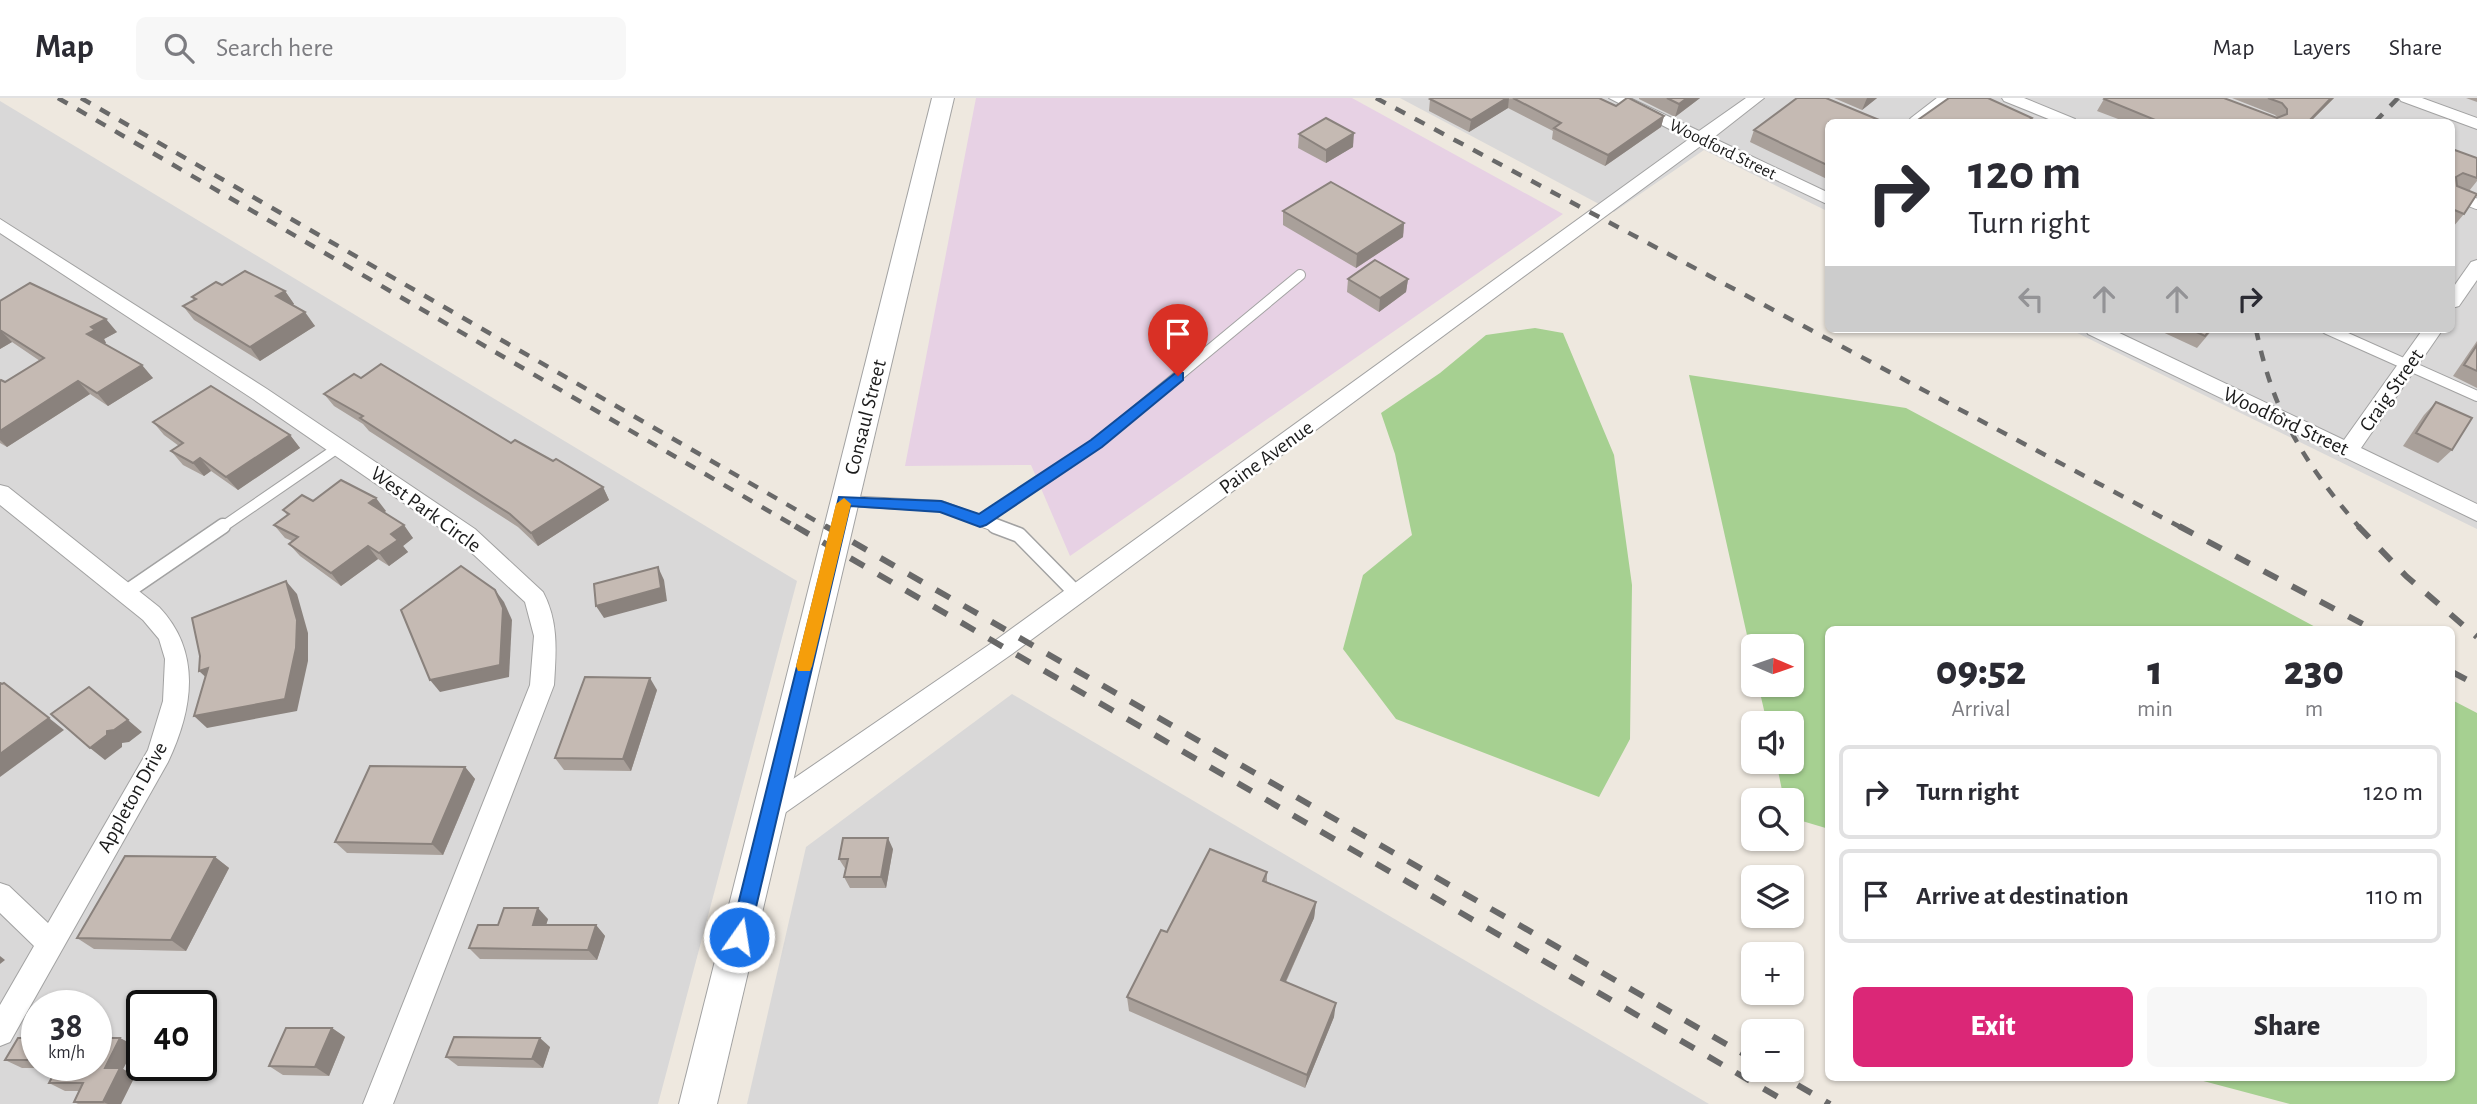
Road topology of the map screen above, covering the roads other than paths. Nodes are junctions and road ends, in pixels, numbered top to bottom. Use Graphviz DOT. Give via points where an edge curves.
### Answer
graph roads {
  1 [pos="943,98"];
  2 [pos="1617,98"];
  3 [pos="1756,98"];
  4 [pos="1945,98"];
  5 [pos="2010,98"];
  6 [pos="2407,98"];
  7 [pos="1918,119"];
  8 [pos="2062,119"];
  9 [pos="2477,124"];
  10 [pos="1701,138"];
  11 [pos="1825,195"];
  12 [pos="2455,195"];
  13 [pos="2477,204"];
  14 [pos="0,225"];
  15 [pos="2477,266"];
  16 [pos="1300,275"];
  17 [pos="2461,291"];
  18 [pos="2103,333"];
  19 [pos="2336,333"];
  20 [pos="2430,333"];
  21 [pos="2408,365"];
  22 [pos="2477,396"];
  23 [pos="339,447"];
  24 [pos="2348,451"];
  25 [pos="0,493"];
  26 [pos="844,500"];
  27 [pos="2477,513"];
  28 [pos="980,521"];
  29 [pos="125,593"];
  30 [pos="1077,594"];
  31 [pos="770,809"];
  32 [pos="0,895"];
  33 [pos="50,943"];
  34 [pos="0,1032"];
  35 [pos="377,1104"];
  36 [pos="698,1104"];
  1 -- 26 [label="street, Consaul Street"];
  2 -- 10 [label="street, Woodford Street"];
  3 -- 10 [label="street, Paine Avenue"];
  4 -- 7 [label="lane"];
  5 -- 8 [label="street"];
  6 -- 9 [label="street"];
  10 -- 11 [label="street, Woodford Street"];
  10 -- 30 [label="street, Paine Avenue"];
  12 -- 13 [label="lane"];
  14 -- 23 [label="street, West Park Circle"];
  15 -- 17 [label="street"];
  16 -- 28 [label="lane" via="1097,443"];
  18 -- 24 [label="street, Woodford Street"];
  19 -- 21 [label="lane"];
  20 -- 21 [label="street, Craig Street"];
  21 -- 22 [label="lane"];
  21 -- 24 [label="street, Craig Street"];
  23 -- 29 [label="lane"];
  23 -- 35 [label="street, West Park Circle" via="467,535 535,598 546,636 542,685"];
  24 -- 27 [label="street, Woodford Street"];
  25 -- 29 [label="street, Appleton Drive"];
  26 -- 28 [label="lane" via="941,506"];
  26 -- 31 [label="street, Consaul Street"];
  28 -- 30 [label="lane" via="1019,535"];
  29 -- 33 [label="street, Appleton Drive" via="156,620 172,642 178,681 172,719 159,754"];
  30 -- 31 [label="street, Paine Avenue"];
  31 -- 36 [label="street, Consaul Street"];
  32 -- 33 [label="street"];
  33 -- 34 [label="street, Appleton Drive"];
}
